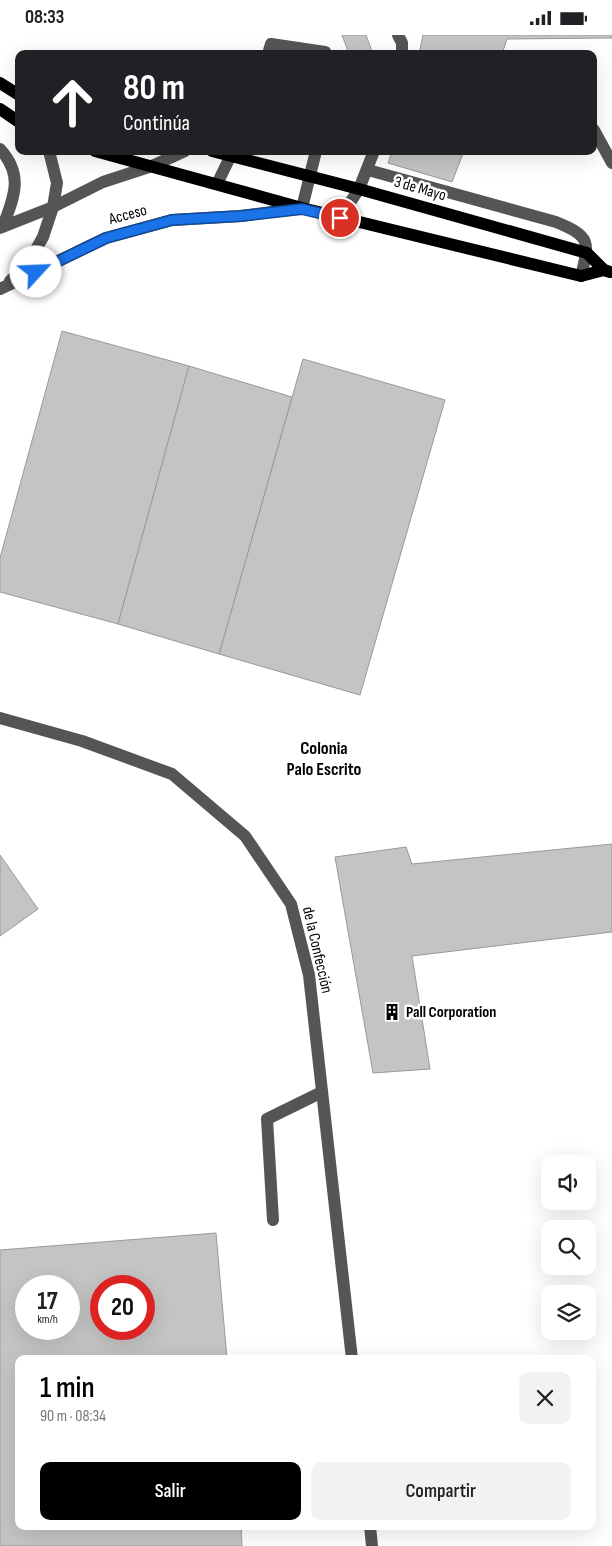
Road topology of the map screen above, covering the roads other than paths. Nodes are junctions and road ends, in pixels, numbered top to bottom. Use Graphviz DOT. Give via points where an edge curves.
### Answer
graph roads {
  1 [pos="398,35"];
  2 [pos="269,50"];
  3 [pos="318,50"];
  4 [pos="402,50"];
  5 [pos="0,83"];
  6 [pos="15,92"];
  7 [pos="0,109"];
  8 [pos="15,119"];
  9 [pos="597,136"];
  10 [pos="0,149"];
  11 [pos="50,155"];
  12 [pos="110,155"];
  13 [pos="176,155"];
  14 [pos="232,155"];
  15 [pos="235,155"];
  16 [pos="315,155"];
  17 [pos="373,155"];
  18 [pos="612,163"];
  19 [pos="152,166"];
  20 [pos="368,169"];
  21 [pos="310,177"];
  22 [pos="217,184"];
  23 [pos="359,189"];
  24 [pos="53,207"];
  25 [pos="302,209"];
  26 [pos="340,218"];
  27 [pos="2,227"];
  28 [pos="587,253"];
  29 [pos="608,271"];
  30 [pos="581,277"];
  31 [pos="1,288"];
  32 [pos="0,718"];
  33 [pos="322,1092"];
  34 [pos="273,1220"];
  35 [pos="352,1355"];
  36 [pos="370,1530"];
  37 [pos="372,1546"];
  1 -- 4 [label="lane"];
  2 -- 3 [label="lane" via="271,44"];
  5 -- 6 [label="main road"];
  7 -- 8 [label="main road"];
  9 -- 18 [label="lane"];
  10 -- 27 [label="lane" via="14,172 15,193"];
  11 -- 24 [label="lane, Acceso" via="56,183"];
  12 -- 19 [label="main road"];
  13 -- 19 [label="lane"];
  14 -- 22 [label="lane"];
  15 -- 21 [label="main road, 3 de Mayo"];
  16 -- 21 [label="lane"];
  17 -- 20 [label="lane"];
  19 -- 22 [label="main road"];
  19 -- 24 [label="lane" via="103,182"];
  20 -- 23 [label="lane"];
  20 -- 28 [label="lane" via="556,222 576,230 585,240"];
  21 -- 23 [label="main road, 3 de Mayo"];
  21 -- 25 [label="lane"];
  22 -- 25 [label="main road"];
  23 -- 26 [label="lane"];
  23 -- 28 [label="main road, 3 de Mayo"];
  24 -- 27 [label="lane"];
  24 -- 31 [label="lane, Acceso" via="43,237 29,263"];
  25 -- 26 [label="main road"];
  25 -- 31 [label="lane, Acceso" via="172,220 106,238"];
  26 -- 30 [label="main road"];
  28 -- 29 [label="main road, 3 de Mayo"];
  28 -- 30 [label="lane"];
  29 -- 30 [label="main road"];
  32 -- 33 [label="lane, de la Confección" via="82,741 172,774 245,836 291,904 309,975"];
  33 -- 34 [label="lane" via="267,1119"];
  33 -- 35 [label="lane, de la Confección"];
  36 -- 37 [label="lane"];
}
